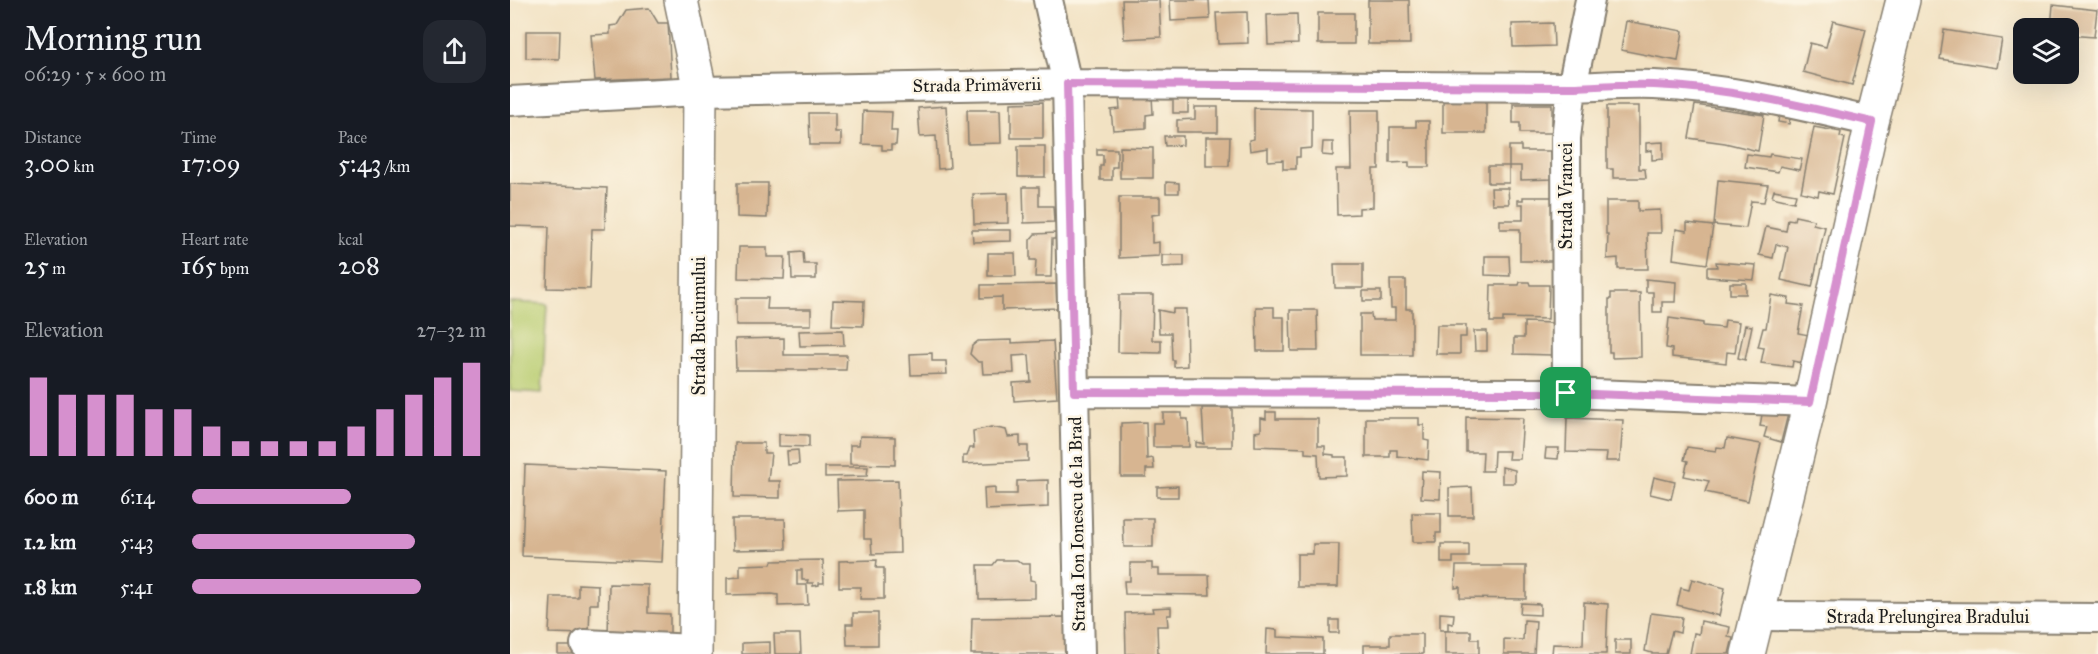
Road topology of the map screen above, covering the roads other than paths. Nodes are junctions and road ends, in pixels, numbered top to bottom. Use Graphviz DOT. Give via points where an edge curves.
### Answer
graph roads {
  1 [pos="681,0"];
  2 [pos="1048,0"];
  3 [pos="1590,0"];
  4 [pos="1904,0"];
  5 [pos="1067,84"];
  6 [pos="1572,87"];
  7 [pos="700,91"];
  8 [pos="510,101"];
  9 [pos="1872,122"];
  10 [pos="1074,392"];
  11 [pos="1566,393"];
  12 [pos="1810,402"];
  13 [pos="1758,616"];
  14 [pos="2098,618"];
  15 [pos="585,644"];
  16 [pos="695,652"];
  17 [pos="1080,654"];
  18 [pos="1748,654"];
  1 -- 7 [label="street, Strada Buciumului"];
  2 -- 5 [label="street, Strada Ion Ionescu de la Brad"];
  3 -- 6 [label="street, Strada Vrancei"];
  4 -- 9 [label="street"];
  5 -- 6 [label="street, Strada Primăverii"];
  5 -- 7 [label="street, Strada Primăverii"];
  5 -- 10 [label="street, Strada Ion Ionescu de la Brad"];
  6 -- 9 [label="street, Strada Primăverii" via="1653,85 1719,90"];
  6 -- 11 [label="street, Strada Vrancei" via="1566,138"];
  7 -- 8 [label="street, Strada Primăverii"];
  7 -- 16 [label="street, Strada Buciumului"];
  9 -- 12 [label="street"];
  10 -- 11 [label="street"];
  10 -- 17 [label="street, Strada Ion Ionescu de la Brad"];
  11 -- 12 [label="street"];
  12 -- 13 [label="street"];
  13 -- 14 [label="street, Strada Prelungirea Bradului"];
  13 -- 18 [label="street"];
  15 -- 16 [label="street"];
}
